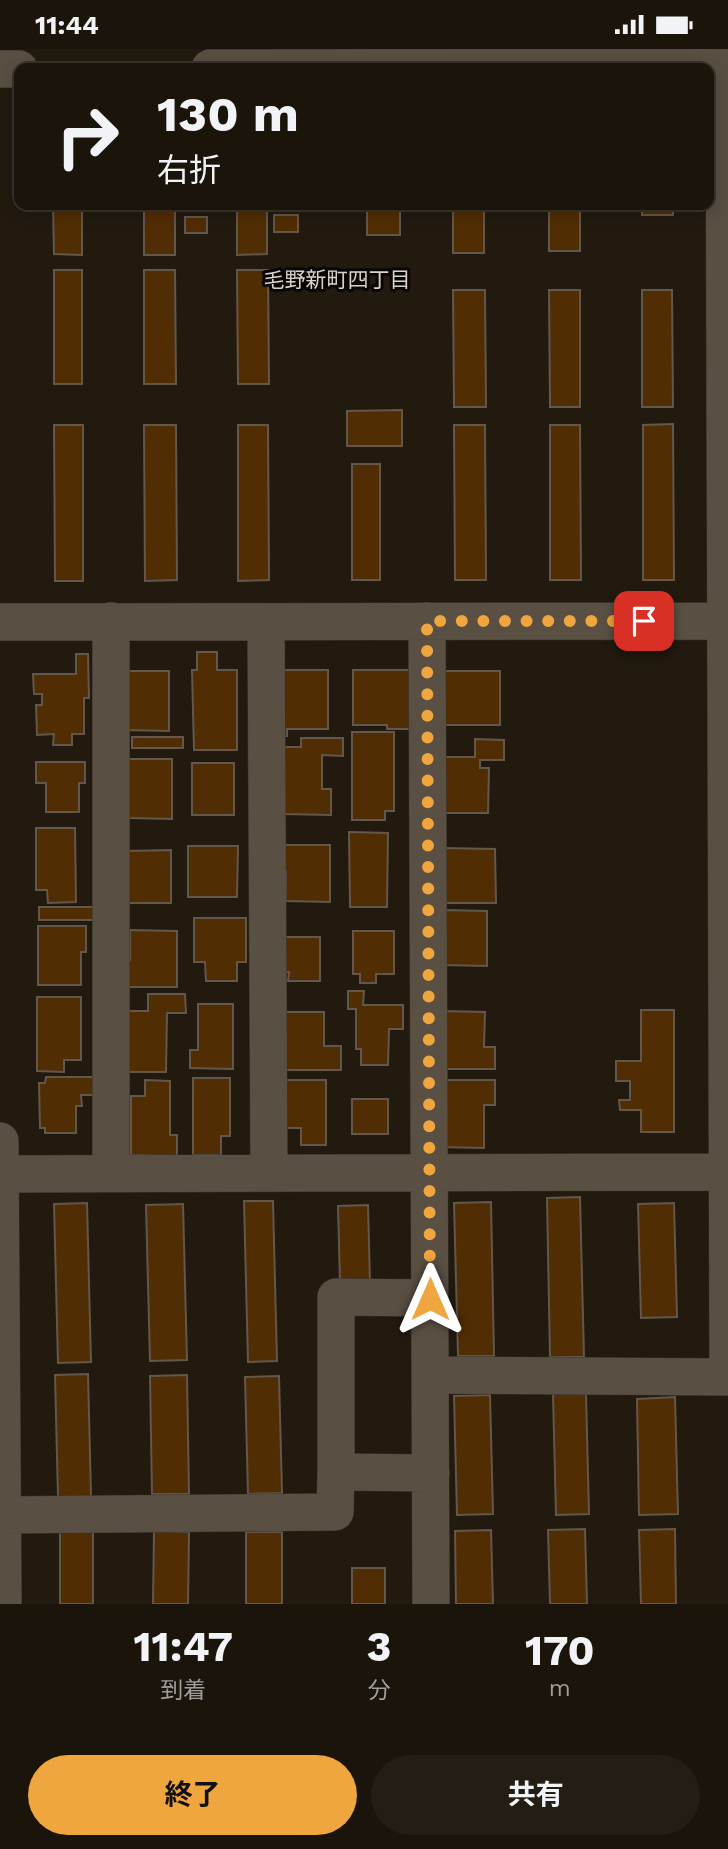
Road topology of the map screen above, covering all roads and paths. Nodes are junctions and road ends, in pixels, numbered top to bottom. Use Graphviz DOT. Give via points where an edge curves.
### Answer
graph roads {
  1 [pos="725,61"];
  2 [pos="578,63"];
  3 [pos="727,248"];
  4 [pos="727,424"];
  5 [pos="111,621"];
  6 [pos="427,621"];
  7 [pos="727,621"];
  8 [pos="0,622"];
  9 [pos="266,622"];
  10 [pos="727,812"];
  11 [pos="0,1141"];
  12 [pos="728,1172"];
  13 [pos="111,1173"];
  14 [pos="269,1173"];
  15 [pos="429,1173"];
  16 [pos="0,1174"];
  17 [pos="430,1299"];
  18 [pos="430,1375"];
  19 [pos="728,1375"];
  20 [pos="336,1472"];
  21 [pos="431,1473"];
  22 [pos="2,1515"];
  23 [pos="3,1604"];
  24 [pos="431,1604"];
  1 -- 2 [label="street"];
  1 -- 3 [label="street"];
  3 -- 4 [label="street"];
  4 -- 7 [label="street"];
  5 -- 8 [label="street"];
  5 -- 9 [label="street"];
  5 -- 13 [label="street"];
  6 -- 7 [label="street"];
  6 -- 9 [label="street"];
  6 -- 15 [label="street"];
  7 -- 10 [label="street"];
  9 -- 14 [label="street"];
  10 -- 12 [label="street"];
  11 -- 16 [label="street"];
  12 -- 15 [label="street"];
  12 -- 19 [label="street"];
  13 -- 14 [label="street"];
  13 -- 16 [label="street"];
  14 -- 15 [label="street"];
  15 -- 17 [label="street"];
  16 -- 22 [label="street"];
  17 -- 18 [label="street"];
  17 -- 20 [label="street" via="336,1297"];
  18 -- 19 [label="street"];
  18 -- 21 [label="street"];
  20 -- 21 [label="street"];
  20 -- 22 [label="street" via="335,1513"];
  21 -- 24 [label="street"];
  22 -- 23 [label="street"];
}
